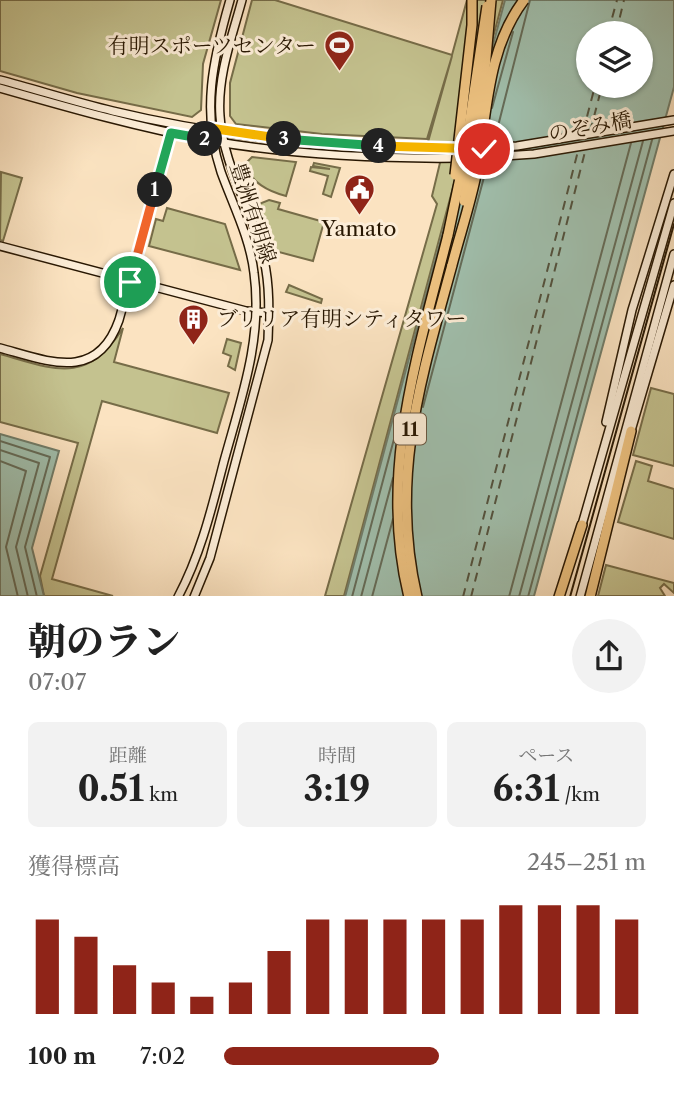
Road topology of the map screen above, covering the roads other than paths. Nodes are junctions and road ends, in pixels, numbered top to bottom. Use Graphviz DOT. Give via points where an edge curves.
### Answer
graph roads {
  1 [pos="230,0"];
  2 [pos="242,0"];
  3 [pos="472,0"];
  4 [pos="490,0"];
  5 [pos="524,0"];
  6 [pos="0,80"];
  7 [pos="0,88"];
  8 [pos="674,120"];
  9 [pos="210,128"];
  10 [pos="221,130"];
  11 [pos="171,133"];
  12 [pos="673,135"];
  13 [pos="213,141"];
  14 [pos="224,143"];
  15 [pos="674,174"];
  16 [pos="674,203"];
  17 [pos="448,235"];
  18 [pos="0,246"];
  19 [pos="674,254"];
  20 [pos="452,265"];
  21 [pos="130,282"];
  22 [pos="674,285"];
  23 [pos="257,313"];
  24 [pos="269,313"];
  25 [pos="0,348"];
  26 [pos="611,410"];
  27 [pos="632,417"];
  28 [pos="631,430"];
  29 [pos="601,521"];
  30 [pos="582,525"];
  31 [pos="203,576"];
  32 [pos="181,593"];
  33 [pos="194,596"];
  34 [pos="409,596"];
  35 [pos="417,596"];
  36 [pos="561,596"];
  37 [pos="580,596"];
  38 [pos="590,596"];
  1 -- 9 [label="street, 豊洲有明線" via="211,74"];
  2 -- 10 [label="street, 豊洲有明線" via="222,78"];
  3 -- 17 [label="highway, 11, bridge"];
  4 -- 17 [label="highway, 11, bridge"];
  4 -- 20 [label="highway, 11, bridge" via="481,95"];
  5 -- 20 [label="highway, 11, bridge" via="498,50 477,174"];
  6 -- 9 [label="street, のぞみ橋" via="120,113"];
  7 -- 11 [label="street, のぞみ橋"];
  8 -- 10 [label="street, のぞみ橋, bridge" via="517,146 430,149"];
  9 -- 10 [label="street, のぞみ橋"];
  9 -- 13 [label="street, 豊洲有明線"];
  10 -- 14 [label="street, 豊洲有明線"];
  11 -- 13 [label="street, のぞみ橋"];
  11 -- 21 [label="street"];
  12 -- 14 [label="street, のぞみ橋, bridge" via="664,132 518,156 428,159"];
  13 -- 14 [label="street, のぞみ橋"];
  13 -- 23 [label="street, 豊洲有明線" via="251,254"];
  14 -- 24 [label="street, 豊洲有明線" via="264,259"];
  15 -- 26 [label="street" via="632,310"];
  16 -- 26 [label="street"];
  17 -- 34 [label="highway, 11" via="399,451 398,530"];
  18 -- 21 [label="street"];
  19 -- 27 [label="street"];
  20 -- 35 [label="highway, 11" via="407,452 405,529"];
  21 -- 23 [label="street"];
  21 -- 25 [label="street" via="109,342 86,360 53,363"];
  22 -- 27 [label="street"];
  23 -- 24 [label="street"];
  23 -- 32 [label="street, 豊洲有明線" via="251,365 209,516"];
  24 -- 31 [label="street, 豊洲有明線" via="262,367"];
  26 -- 30 [label="street"];
  27 -- 28 [label="street"];
  27 -- 29 [label="street"];
  28 -- 29 [label="street"];
  28 -- 38 [label="highway"];
  29 -- 37 [label="street"];
  30 -- 36 [label="highway"];
  31 -- 32 [label="street" via="191,592"];
  31 -- 33 [label="street, 豊洲有明線"];
}
